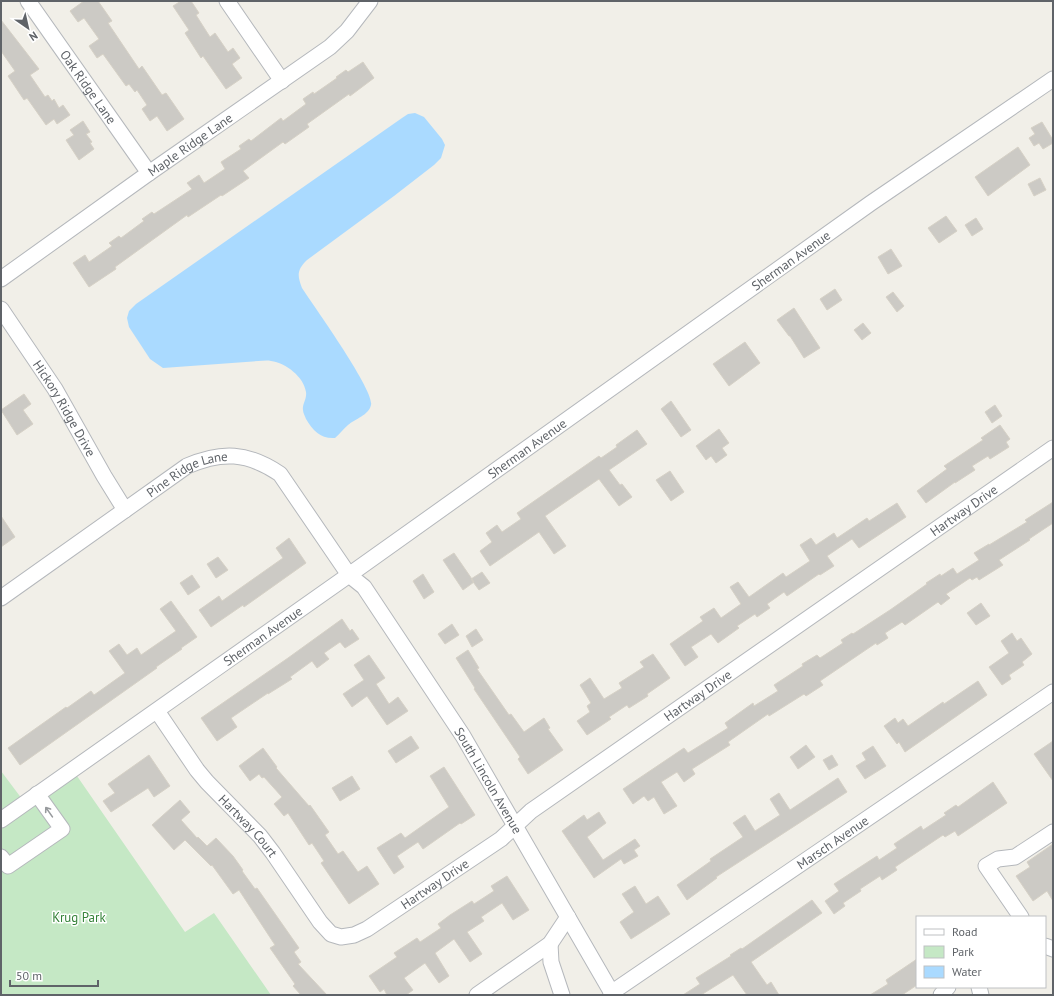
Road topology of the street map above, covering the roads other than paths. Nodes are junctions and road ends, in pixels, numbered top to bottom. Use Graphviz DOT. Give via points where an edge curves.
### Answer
graph roads {
  1 [pos="28,1"];
  2 [pos="228,1"];
  3 [pos="370,1"];
  4 [pos="1053,79"];
  5 [pos="282,81"];
  6 [pos="149,173"];
  7 [pos="1,279"];
  8 [pos="1,309"];
  9 [pos="1053,448"];
  10 [pos="126,510"];
  11 [pos="349,575"];
  12 [pos="1,598"];
  13 [pos="1053,692"];
  14 [pos="157,711"];
  15 [pos="37,794"];
  16 [pos="1,820"];
  17 [pos="515,825"];
  18 [pos="1053,832"];
  19 [pos="4,861"];
  20 [pos="1020,916"];
  21 [pos="568,917"];
  22 [pos="341,937"];
  23 [pos="550,944"];
  24 [pos="612,994"];
  25 [pos="477,995"];
  26 [pos="562,995"];
  1 -- 6 [label="street, Oak Ridge Lane"];
  2 -- 5 [label="street"];
  3 -- 5 [label="street, Maple Ridge Lane" via="338,40"];
  4 -- 11 [label="street, Sherman Avenue" via="871,203"];
  5 -- 6 [label="street, Maple Ridge Lane"];
  6 -- 7 [label="street, Maple Ridge Lane"];
  8 -- 10 [label="street, Hickory Ridge Drive" via="55,389"];
  9 -- 17 [label="street, Hartway Drive" via="531,810"];
  10 -- 11 [label="street, Pine Ridge Lane" via="192,464 219,456 245,457 265,464 280,474"];
  10 -- 12 [label="street, Pine Ridge Lane"];
  11 -- 14 [label="street, Sherman Avenue"];
  11 -- 17 [label="street, South Lincoln Avenue" via="364,587 463,736"];
  13 -- 24 [label="street, Marsch Avenue"];
  14 -- 15 [label="street, Sherman Avenue"];
  14 -- 22 [label="street, Hartway Court" via="197,770 267,845 320,922 331,934"];
  15 -- 16 [label="street, Sherman Avenue"];
  19 -- 15 [label="street, one-way" via="62,829"];
  17 -- 21 [label="street, South Lincoln Avenue"];
  17 -- 22 [label="street, Hartway Drive" via="501,839 367,929"];
  18 -- 20 [label="street" via="1015,857 998,859 986,866"];
  21 -- 23 [label="street"];
  21 -- 24 [label="street, South Lincoln Avenue"];
  23 -- 25 [label="street"];
  23 -- 26 [label="street" via="551,962"];
}
